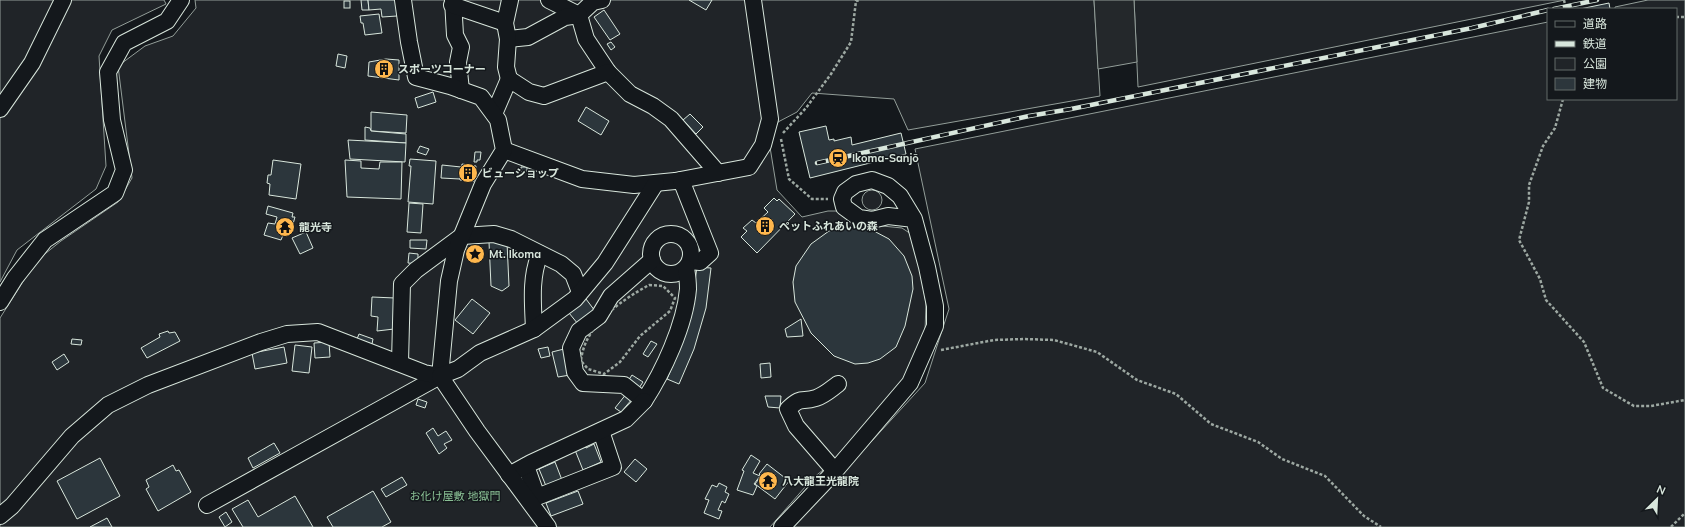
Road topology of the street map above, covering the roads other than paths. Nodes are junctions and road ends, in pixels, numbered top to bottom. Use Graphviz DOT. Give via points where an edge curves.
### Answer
graph roads {
  1 [pos="63,0"];
  2 [pos="181,0"];
  3 [pos="403,0"];
  4 [pos="510,0"];
  5 [pos="550,0"];
  6 [pos="602,0"];
  7 [pos="753,0"];
  8 [pos="453,2"];
  9 [pos="579,15"];
  10 [pos="505,23"];
  11 [pos="508,39"];
  12 [pos="608,72"];
  13 [pos="509,79"];
  14 [pos="461,90"];
  15 [pos="0,109"];
  16 [pos="494,114"];
  17 [pos="504,150"];
  18 [pos="718,173"];
  19 [pos="681,180"];
  20 [pos="656,183"];
  21 [pos="914,219"];
  22 [pos="462,236"];
  23 [pos="540,254"];
  24 [pos="652,260"];
  25 [pos="688,264"];
  26 [pos="580,292"];
  27 [pos="0,302"];
  28 [pos="534,329"];
  29 [pos="400,362"];
  30 [pos="440,376"];
  31 [pos="838,384"];
  32 [pos="644,401"];
  33 [pos="601,431"];
  34 [pos="526,466"];
  35 [pos="835,471"];
  36 [pos="509,475"];
  37 [pos="207,505"];
  38 [pos="0,516"];
  39 [pos="548,527"];
  40 [pos="782,527"];
  1 -- 15 [label="street" via="32,63"];
  2 -- 27 [label="street" via="167,21 124,42 108,72 112,120 124,170 115,193 45,240"];
  3 -- 14 [label="street" via="408,42 416,77"];
  4 -- 10 [label="street"];
  5 -- 9 [label="street"];
  6 -- 9 [label="street" via="593,2"];
  7 -- 18 [label="street" via="770,119 763,145 749,167"];
  8 -- 10 [label="street"];
  8 -- 14 [label="street" via="455,35 461,47 458,62"];
  9 -- 11 [label="street" via="565,17 528,37"];
  9 -- 12 [label="street" via="586,39"];
  10 -- 11 [label="street"];
  11 -- 13 [label="street" via="506,67"];
  12 -- 13 [label="street" via="544,96 529,92"];
  12 -- 18 [label="street" via="630,94 671,119"];
  13 -- 16 [label="street"];
  14 -- 16 [label="street" via="481,97"];
  16 -- 17 [label="street" via="498,120"];
  17 -- 20 [label="street" via="582,178 634,185"];
  17 -- 22 [label="street" via="483,184"];
  18 -- 19 [label="street"];
  19 -- 20 [label="street"];
  19 -- 25 [label="street" via="710,253 700,262"];
  20 -- 26 [label="street" via="605,262"];
  21 -- 21 [label="street" via="888,216 872,220 859,218 844,207 842,199 845,192 856,184 872,180 888,186 900,196"];
  21 -- 35 [label="street" via="935,306 934,326 910,383"];
  22 -- 23 [label="street" via="494,234 511,239"];
  22 -- 29 [label="street" via="416,270 402,284"];
  22 -- 30 [label="street" via="449,281"];
  23 -- 26 [label="street" via="562,264 573,274"];
  23 -- 28 [label="street" via="535,266"];
  24 -- 25 [label="street" via="654,266 664,273 676,274"];
  24 -- 25 [label="street" via="652,247 661,237 668,234 686,241 691,254"];
  24 -- 32 [label="street" via="611,296 599,316 579,331 571,348 575,372 583,383 624,385"];
  25 -- 32 [label="street" via="688,289 678,332 655,384"];
  26 -- 28 [label="street" via="575,299"];
  28 -- 30 [label="street"];
  29 -- 30 [label="street" via="424,373"];
  29 -- 38 [label="street" via="318,332 295,334 261,342 148,385 108,405 72,436 12,506"];
  30 -- 36 [label="street"];
  30 -- 37 [label="street"];
  31 -- 35 [label="street" via="820,396 798,400 788,409 796,426"];
  32 -- 33 [label="street" via="626,419"];
  33 -- 34 [label="street"];
  33 -- 34 [label="street" via="613,467 537,497"];
  34 -- 36 [label="street"];
  35 -- 40 [label="street"];
  36 -- 39 [label="street"];
}
